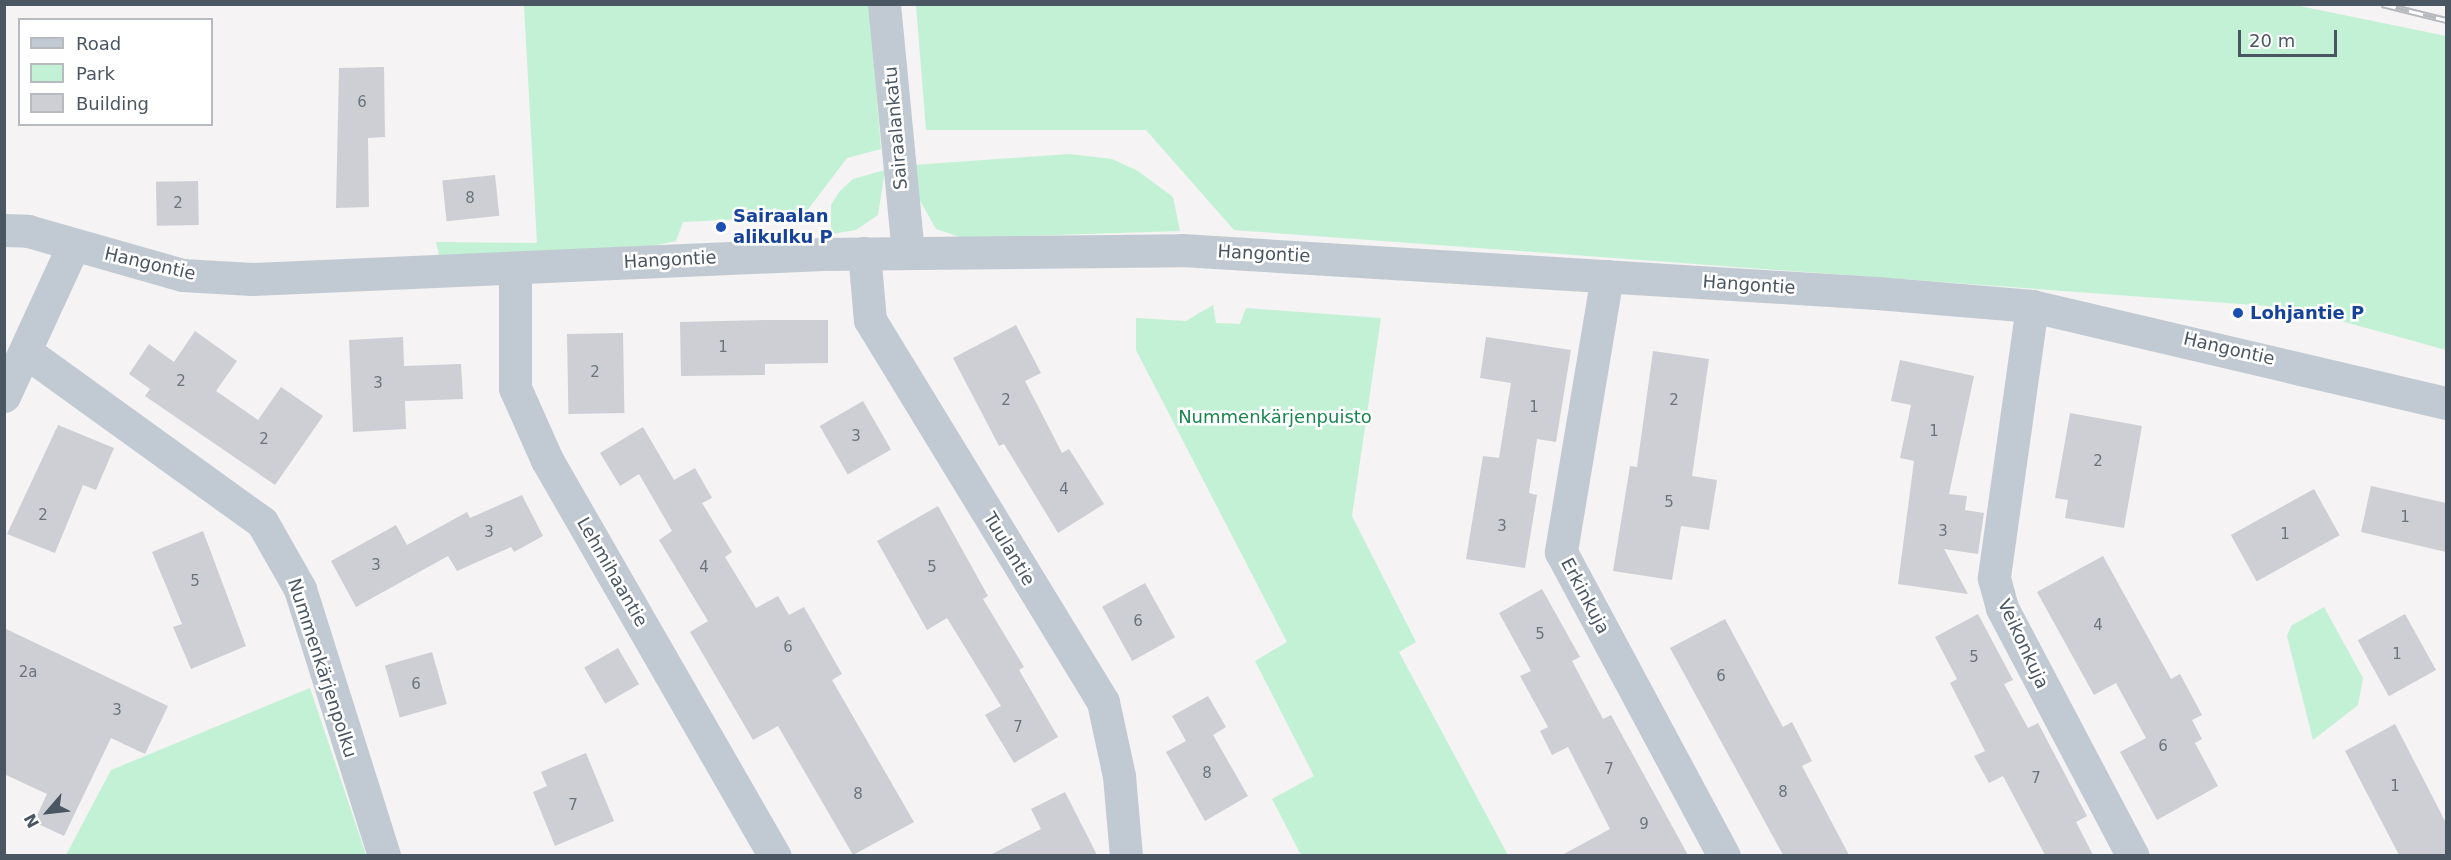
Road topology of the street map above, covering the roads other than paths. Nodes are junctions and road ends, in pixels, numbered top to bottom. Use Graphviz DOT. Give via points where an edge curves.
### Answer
graph roads {
  1 [pos="884,4"];
  2 [pos="4,230"];
  3 [pos="73,246"];
  4 [pos="908,252"];
  5 [pos="864,253"];
  6 [pos="515,268"];
  7 [pos="1608,276"];
  8 [pos="2032,306"];
  9 [pos="26,352"];
  10 [pos="4,396"];
  11 [pos="2446,403"];
  12 [pos="384,855"];
  13 [pos="775,855"];
  14 [pos="1126,855"];
  15 [pos="1724,855"];
  16 [pos="2133,855"];
  1 -- 4 [label="street, Sairaalankatu"];
  2 -- 3 [label="street, Hangontie" via="28,231"];
  3 -- 6 [label="street, Hangontie" via="182,275 241,279"];
  3 -- 9 [label="street"];
  4 -- 5 [label="street, Hangontie"];
  4 -- 7 [label="street, Hangontie" via="1182,250"];
  5 -- 6 [label="street, Hangontie"];
  5 -- 14 [label="street, Tuulantie" via="870,321 1103,702 1119,776"];
  6 -- 13 [label="street, Lehmihaantie" via="515,388 547,460"];
  7 -- 8 [label="street, Hangontie"];
  7 -- 15 [label="street, Erkinkuja" via="1561,552"];
  8 -- 11 [label="street, Hangontie"];
  8 -- 16 [label="street, Veikonkuja" via="1994,578 2002,608"];
  9 -- 10 [label="street"];
  9 -- 12 [label="street, Nummenkärjenpolku" via="261,522 300,589"];
}
